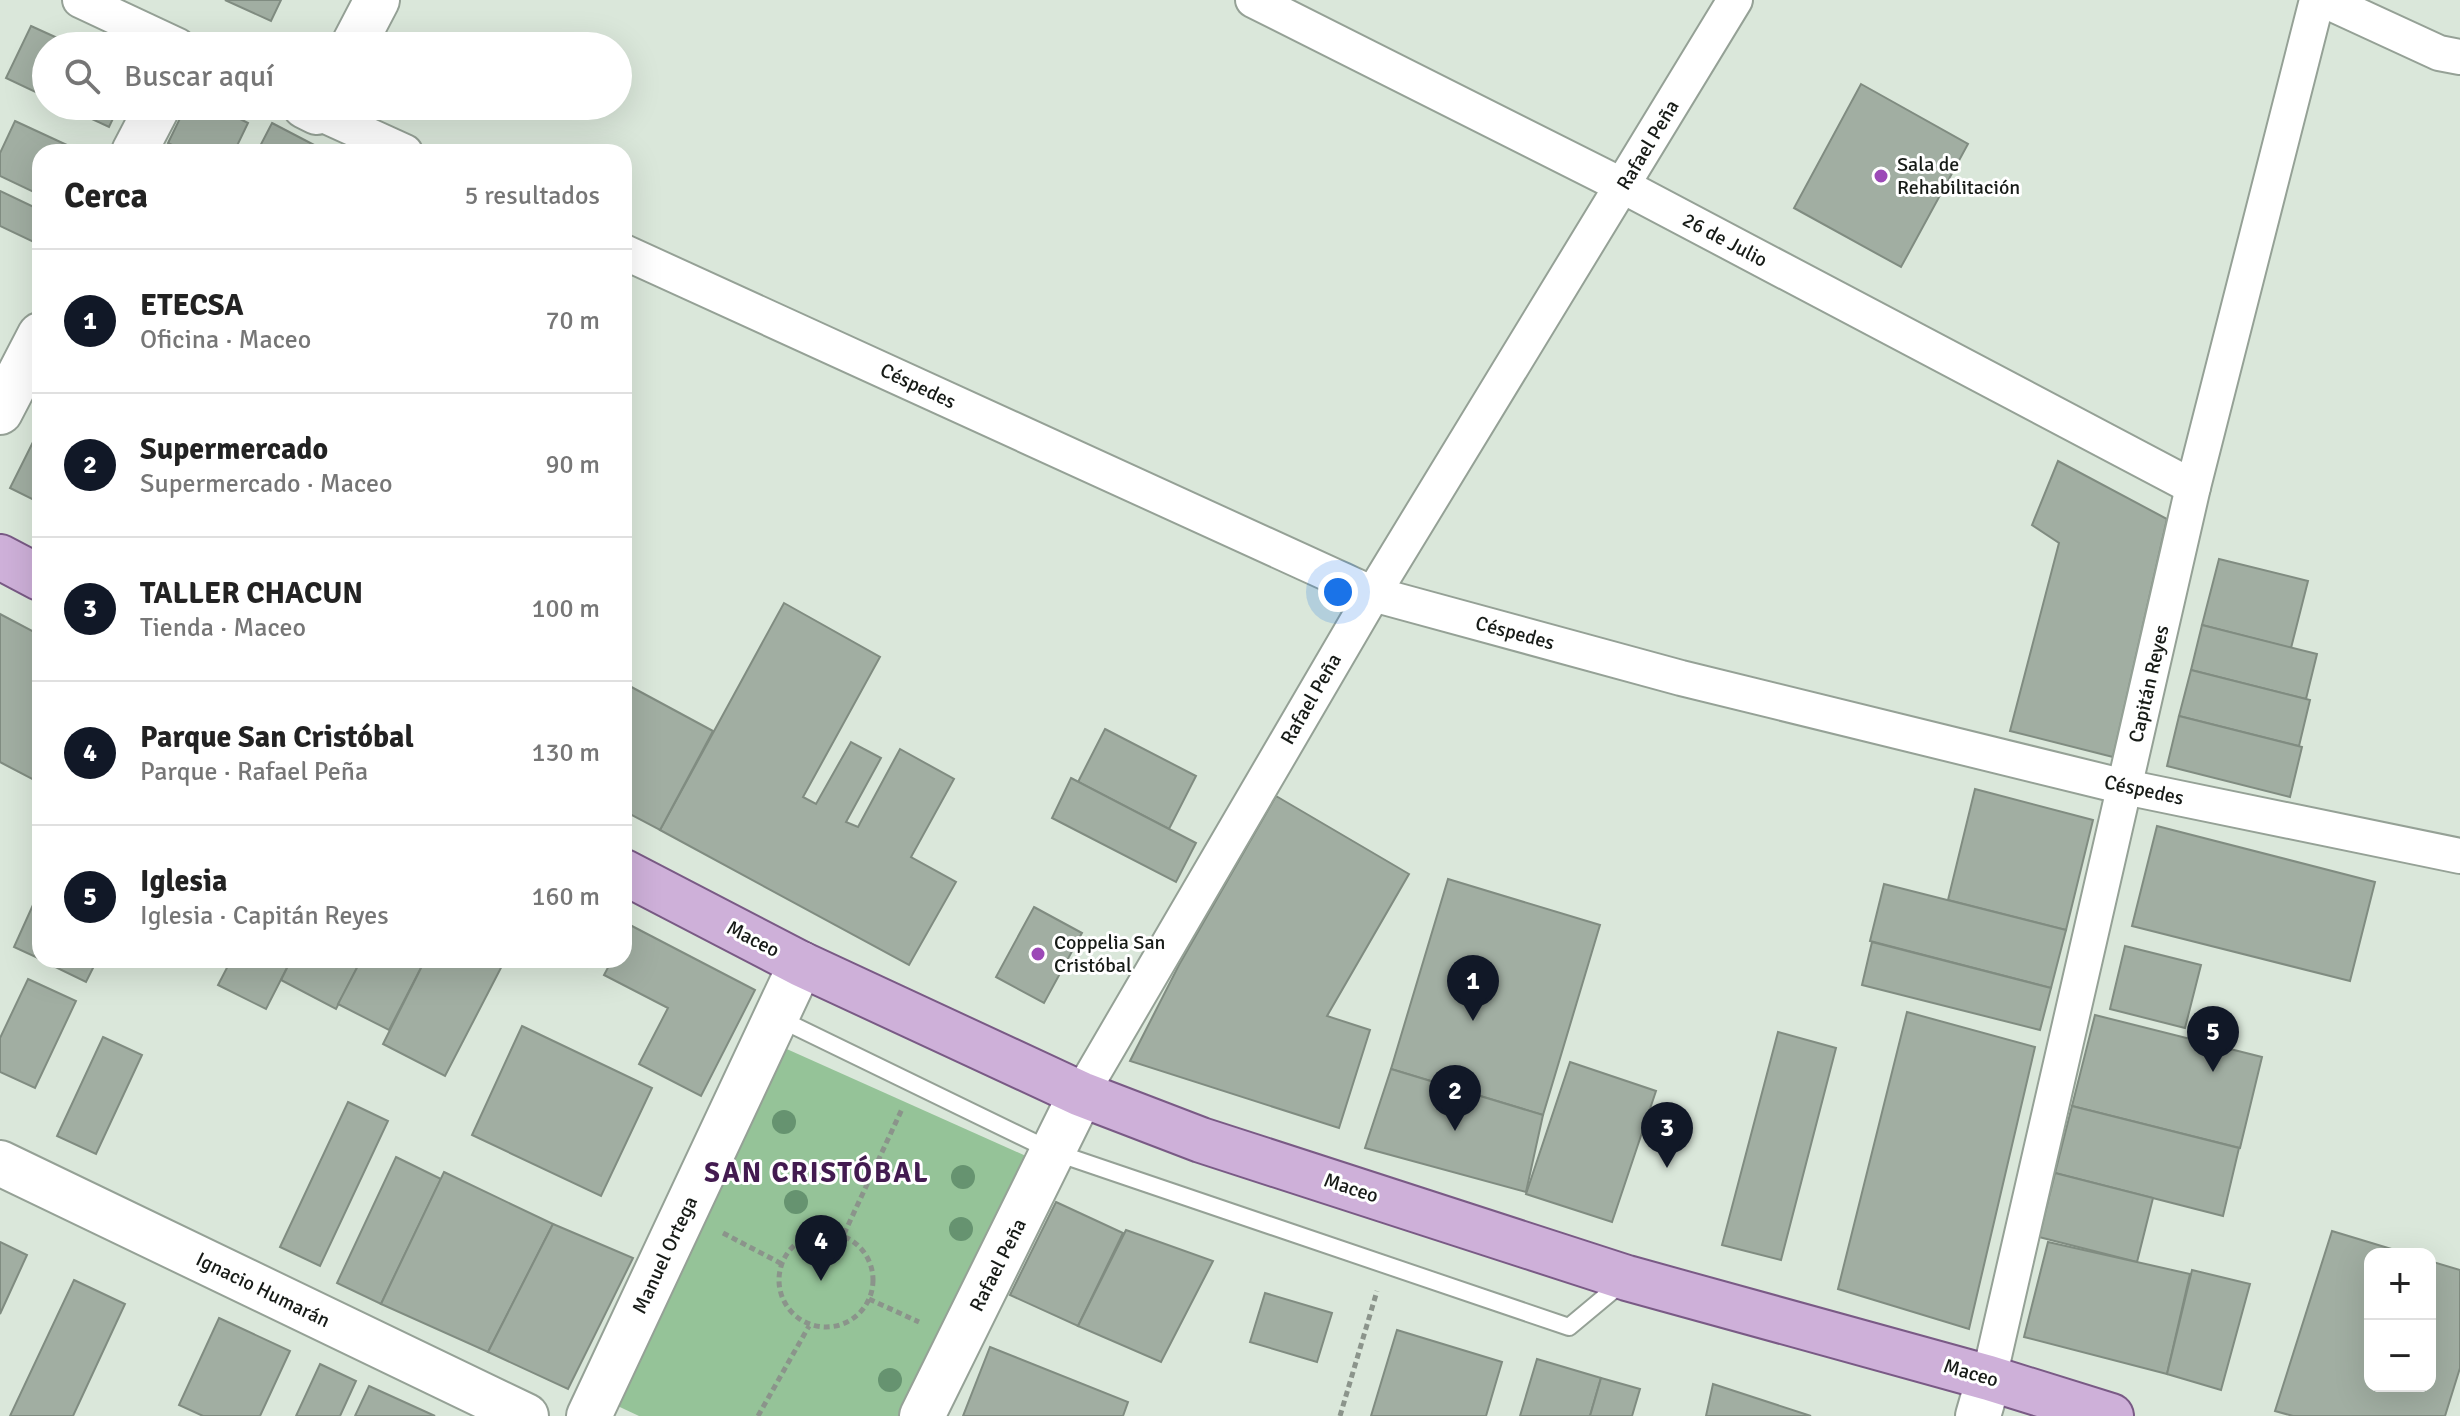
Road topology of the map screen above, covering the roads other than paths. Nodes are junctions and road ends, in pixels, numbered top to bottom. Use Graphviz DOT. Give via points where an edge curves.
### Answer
graph roads {
  1 [pos="80,0"];
  2 [pos="377,0"];
  3 [pos="1253,0"];
  4 [pos="1735,0"];
  5 [pos="2317,0"];
  6 [pos="2324,0"];
  7 [pos="148,32"];
  8 [pos="359,32"];
  9 [pos="2460,57"];
  10 [pos="151,120"];
  11 [pos="339,120"];
  12 [pos="138,144"];
  13 [pos="388,144"];
  14 [pos="1623,186"];
  15 [pos="632,256"];
  16 [pos="32,350"];
  17 [pos="0,412"];
  18 [pos="2193,487"];
  19 [pos="0,557"];
  20 [pos="32,574"];
  21 [pos="1373,594"];
  22 [pos="2125,787"];
  23 [pos="2460,856"];
  24 [pos="632,876"];
  25 [pos="801,964"];
  26 [pos="777,1017"];
  27 [pos="1081,1094"];
  28 [pos="1054,1152"];
  29 [pos="0,1163"];
  30 [pos="1627,1278"];
  31 [pos="1983,1397"];
  32 [pos="526,1416"];
  33 [pos="589,1416"];
  34 [pos="922,1416"];
  35 [pos="2111,1416"];
  1 -- 7 [label="street"];
  2 -- 8 [label="street"];
  3 -- 14 [label="street, 26 de Julio"];
  4 -- 14 [label="street, Rafael Peña"];
  5 -- 18 [label="street, Capitán Reyes"];
  6 -- 9 [label="street" via="2439,53"];
  10 -- 12 [label="street"];
  11 -- 13 [label="street"];
  14 -- 18 [label="street, 26 de Julio"];
  14 -- 21 [label="street, Rafael Peña"];
  15 -- 21 [label="street, Céspedes"];
  16 -- 17 [label="street"];
  18 -- 22 [label="street, Capitán Reyes"];
  19 -- 20 [label="main road"];
  21 -- 22 [label="street, Céspedes" via="1681,678"];
  21 -- 27 [label="street, Rafael Peña"];
  22 -- 23 [label="street, Céspedes"];
  22 -- 31 [label="street, Capitán Reyes"];
  24 -- 25 [label="main road, Maceo"];
  25 -- 26 [label="street, Manuel Ortega"];
  25 -- 27 [label="main road, Maceo"];
  26 -- 28 [label="lane"];
  26 -- 33 [label="street, Manuel Ortega"];
  27 -- 28 [label="street, Rafael Peña"];
  27 -- 30 [label="main road, Maceo" via="1201,1140"];
  28 -- 30 [label="lane" via="1569,1327"];
  28 -- 34 [label="street, Rafael Peña"];
  29 -- 32 [label="street, Ignacio Humarán"];
  30 -- 31 [label="main road, Maceo"];
  31 -- 35 [label="main road, Maceo"];
}
